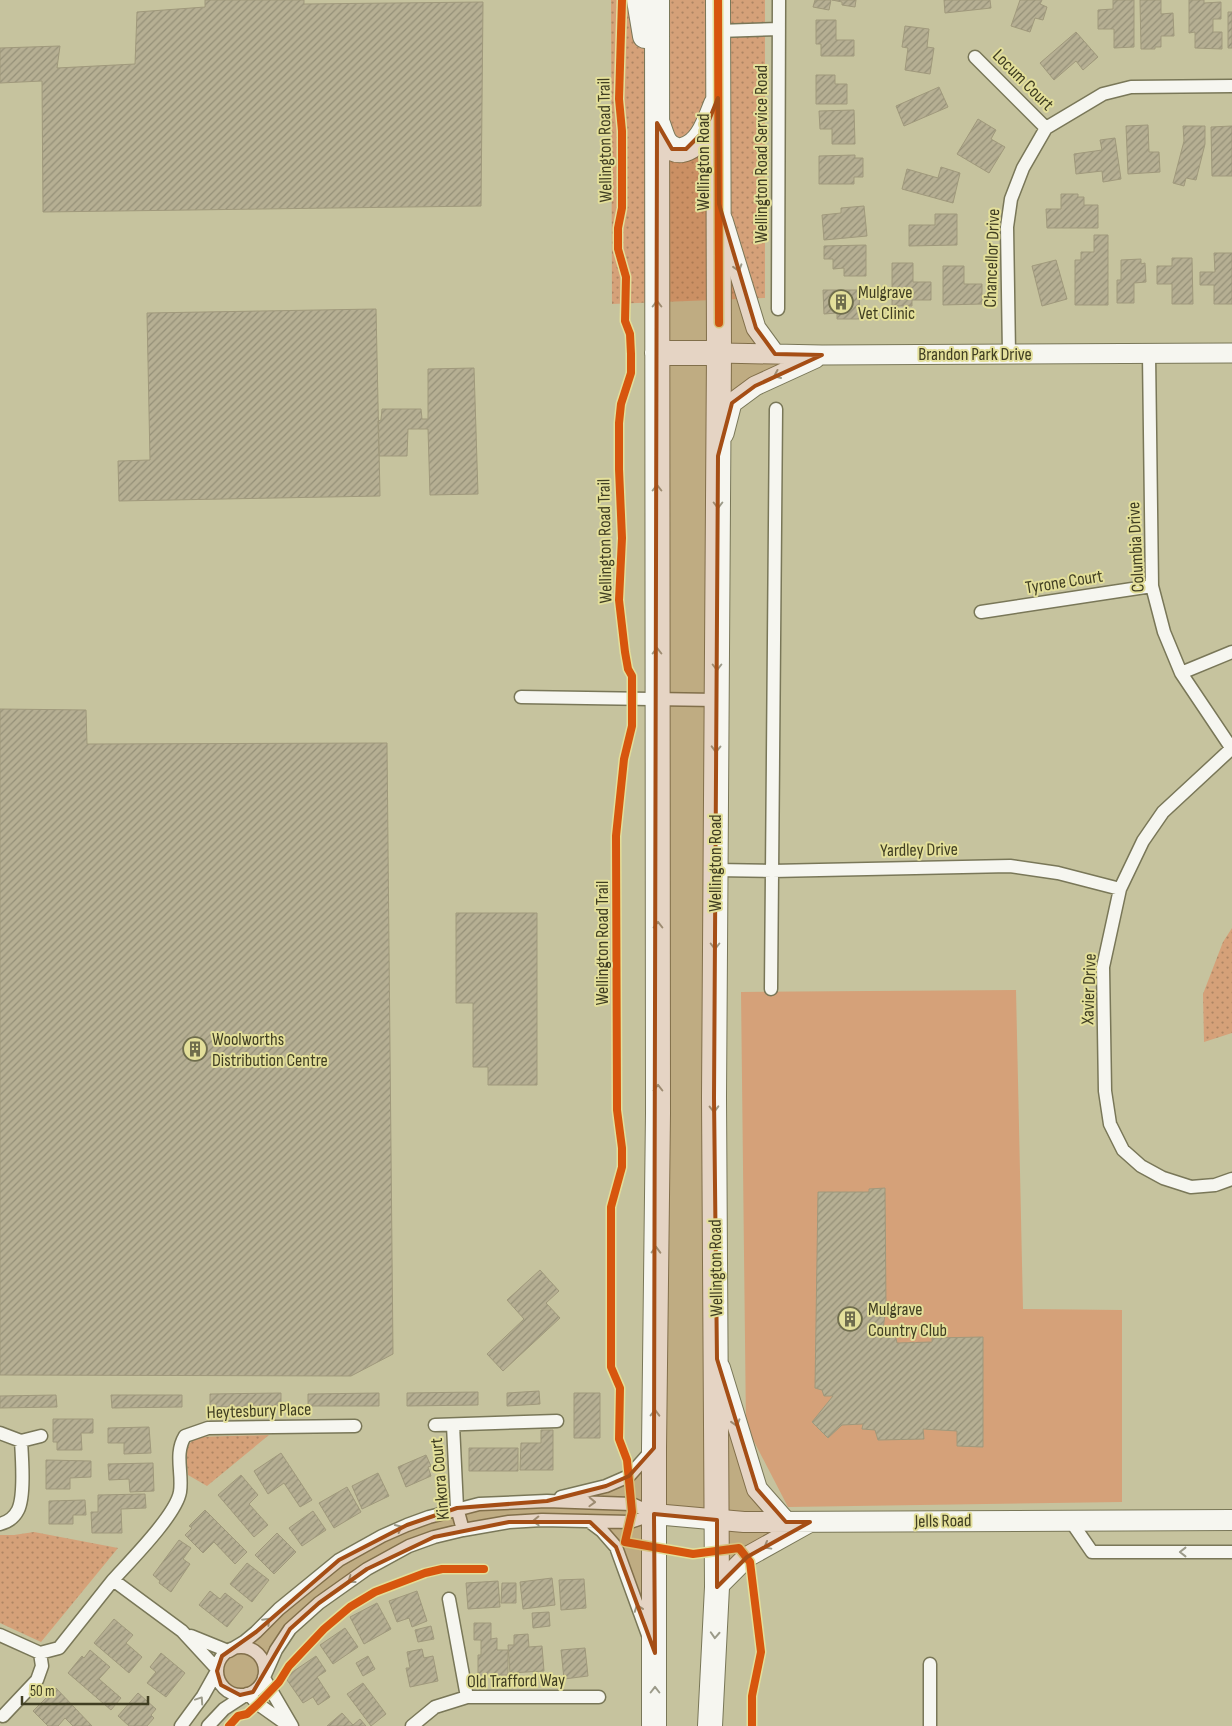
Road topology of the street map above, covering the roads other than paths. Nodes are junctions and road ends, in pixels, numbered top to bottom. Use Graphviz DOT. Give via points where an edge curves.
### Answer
graph roads {
  1 [pos="640,0"];
  2 [pos="657,0"];
  3 [pos="718,0"];
  4 [pos="779,0"];
  5 [pos="779,30"];
  6 [pos="718,31"];
  7 [pos="975,57"];
  8 [pos="1232,86"];
  9 [pos="718,98"];
  10 [pos="657,123"];
  11 [pos="1046,128"];
  12 [pos="719,204"];
  13 [pos="778,308"];
  14 [pos="657,353"];
  15 [pos="719,353"];
  16 [pos="1232,353"];
  17 [pos="775,354"];
  18 [pos="1009,354"];
  19 [pos="1149,354"];
  20 [pos="822,356"];
  21 [pos="776,409"];
  22 [pos="718,456"];
  23 [pos="1152,586"];
  24 [pos="981,612"];
  25 [pos="1232,652"];
  26 [pos="1181,673"];
  27 [pos="521,697"];
  28 [pos="657,700"];
  29 [pos="717,700"];
  30 [pos="1232,749"];
  31 [pos="715,870"];
  32 [pos="772,871"];
  33 [pos="1120,889"];
  34 [pos="771,989"];
  35 [pos="1232,1179"];
  36 [pos="717,1359"];
  37 [pos="557,1421"];
  38 [pos="435,1425"];
  39 [pos="454,1425"];
  40 [pos="355,1426"];
  41 [pos="0,1433"];
  42 [pos="41,1436"];
  43 [pos="22,1441"];
  44 [pos="654,1448"];
  45 [pos="547,1501"];
  46 [pos="457,1508"];
  47 [pos="654,1514"];
  48 [pos="717,1520"];
  49 [pos="1070,1520"];
  50 [pos="1232,1520"];
  51 [pos="590,1522"];
  52 [pos="786,1522"];
  53 [pos="810,1522"];
  54 [pos="0,1524"];
  55 [pos="463,1530"];
  56 [pos="1232,1552"];
  57 [pos="113,1580"];
  58 [pos="717,1587"];
  59 [pos="449,1599"];
  60 [pos="182,1631"];
  61 [pos="0,1635"];
  62 [pos="228,1651"];
  63 [pos="40,1653"];
  64 [pos="655,1653"];
  65 [pos="930,1664"];
  66 [pos="217,1670"];
  67 [pos="264,1678"];
  68 [pos="248,1694"];
  69 [pos="468,1697"];
  70 [pos="599,1697"];
  71 [pos="4,1716"];
  72 [pos="181,1726"];
  73 [pos="208,1726"];
  74 [pos="290,1726"];
  75 [pos="412,1726"];
  76 [pos="654,1726"];
  77 [pos="710,1726"];
  78 [pos="930,1726"];
  1 -- 10 [label="highway"];
  2 -- 10 [label="highway"];
  3 -- 6 [label="highway, Wellington Road"];
  4 -- 5 [label="street, Wellington Road Service Road"];
  5 -- 6 [label="street"];
  5 -- 13 [label="street, Wellington Road Service Road"];
  6 -- 9 [label="highway, Wellington Road"];
  7 -- 11 [label="street, Locum Court"];
  8 -- 11 [label="street" via="1131,87 1103,94"];
  9 -- 10 [label="highway" via="705,130 695,144 686,149 677,151 665,142"];
  9 -- 12 [label="highway, Wellington Road"];
  14 -- 10 [label="highway, one-way"];
  11 -- 18 [label="street, Chancellor Drive" via="1024,168 1012,199 1007,226"];
  12 -- 15 [label="highway, Wellington Road"];
  12 -- 17 [label="street, one-way" via="756,328"];
  14 -- 15 [label="highway"];
  28 -- 14 [label="highway, one-way"];
  15 -- 17 [label="street, Brandon Park Drive"];
  15 -- 22 [label="highway, Wellington Road"];
  16 -- 19 [label="street, Brandon Park Drive"];
  17 -- 20 [label="street, Brandon Park Drive"];
  18 -- 19 [label="street, Brandon Park Drive"];
  18 -- 20 [label="street, Brandon Park Drive"];
  19 -- 23 [label="street, Columbia Drive"];
  20 -- 22 [label="street, one-way" via="755,386 732,403"];
  21 -- 32 [label="street"];
  22 -- 29 [label="highway, Wellington Road, one-way"];
  23 -- 24 [label="street, Tyrone Court"];
  23 -- 26 [label="street, Columbia Drive" via="1164,632"];
  25 -- 26 [label="street"];
  26 -- 30 [label="street, Columbia Drive"];
  27 -- 28 [label="street"];
  28 -- 29 [label="street"];
  44 -- 28 [label="highway, one-way" via="658,1122"];
  29 -- 31 [label="highway, Wellington Road, one-way"];
  30 -- 33 [label="street, Xavier Drive" via="1163,812 1143,841"];
  31 -- 32 [label="street, Yardley Drive"];
  31 -- 36 [label="highway, Wellington Road, one-way"];
  32 -- 33 [label="street, Yardley Drive" via="1010,866 1058,873"];
  32 -- 34 [label="street"];
  33 -- 35 [label="street, Xavier Drive" via="1104,967 1105,1091 1110,1124 1122,1150 1163,1178 1191,1187 1215,1185"];
  36 -- 48 [label="highway, Wellington Road"];
  36 -- 52 [label="main road, one-way" via="757,1489"];
  37 -- 39 [label="street, Kinkora Court"];
  38 -- 39 [label="street, Kinkora Court"];
  39 -- 46 [label="street, Kinkora Court"];
  40 -- 57 [label="street, Heytesbury Place" via="208,1428 185,1436 179,1456 180,1492 175,1506"];
  41 -- 43 [label="street"];
  42 -- 43 [label="street"];
  43 -- 54 [label="street" via="20,1508 15,1516"];
  44 -- 45 [label="street" via="629,1476 606,1486"];
  44 -- 47 [label="highway"];
  45 -- 46 [label="street"];
  45 -- 47 [label="street, one-way" via="632,1504"];
  46 -- 55 [label="street, Kinkora Court"];
  62 -- 46 [label="street, one-way" via="244,1642 338,1560 407,1525"];
  47 -- 48 [label="main road, Jells Road"];
  47 -- 51 [label="street" via="630,1522"];
  47 -- 64 [label="highway"];
  48 -- 52 [label="main road, Jells Road"];
  48 -- 58 [label="highway, Wellington Road"];
  49 -- 50 [label="main road, Jells Road"];
  49 -- 53 [label="main road, Jells Road"];
  56 -- 49 [label="street, one-way" via="1092,1552"];
  51 -- 55 [label="street, one-way" via="509,1522"];
  64 -- 51 [label="street, one-way" via="616,1547"];
  52 -- 53 [label="main road, Jells Road"];
  53 -- 58 [label="main road, one-way" via="747,1558"];
  55 -- 67 [label="street, one-way" via="409,1546 366,1569 319,1603 290,1629 276,1650"];
  57 -- 60 [label="street"];
  57 -- 63 [label="street" via="59,1648"];
  58 -- 77 [label="highway, Wellington Road, one-way"];
  59 -- 69 [label="street"];
  60 -- 62 [label="street"];
  60 -- 66 [label="street"];
  61 -- 63 [label="street"];
  62 -- 66 [label="street"];
  62 -- 67 [label="street" via="244,1648 258,1655"];
  63 -- 71 [label="street" via="42,1666 37,1680"];
  76 -- 64 [label="highway, one-way"];
  65 -- 78 [label="street"];
  66 -- 68 [label="street" via="221,1685 226,1690"];
  72 -- 66 [label="street, one-way"];
  67 -- 68 [label="street" via="258,1688"];
  67 -- 74 [label="street"];
  68 -- 73 [label="street" via="224,1708"];
  68 -- 74 [label="street"];
  69 -- 70 [label="street, Old Trafford Way"];
  69 -- 75 [label="street, Old Trafford Way" via="435,1707"];
}
